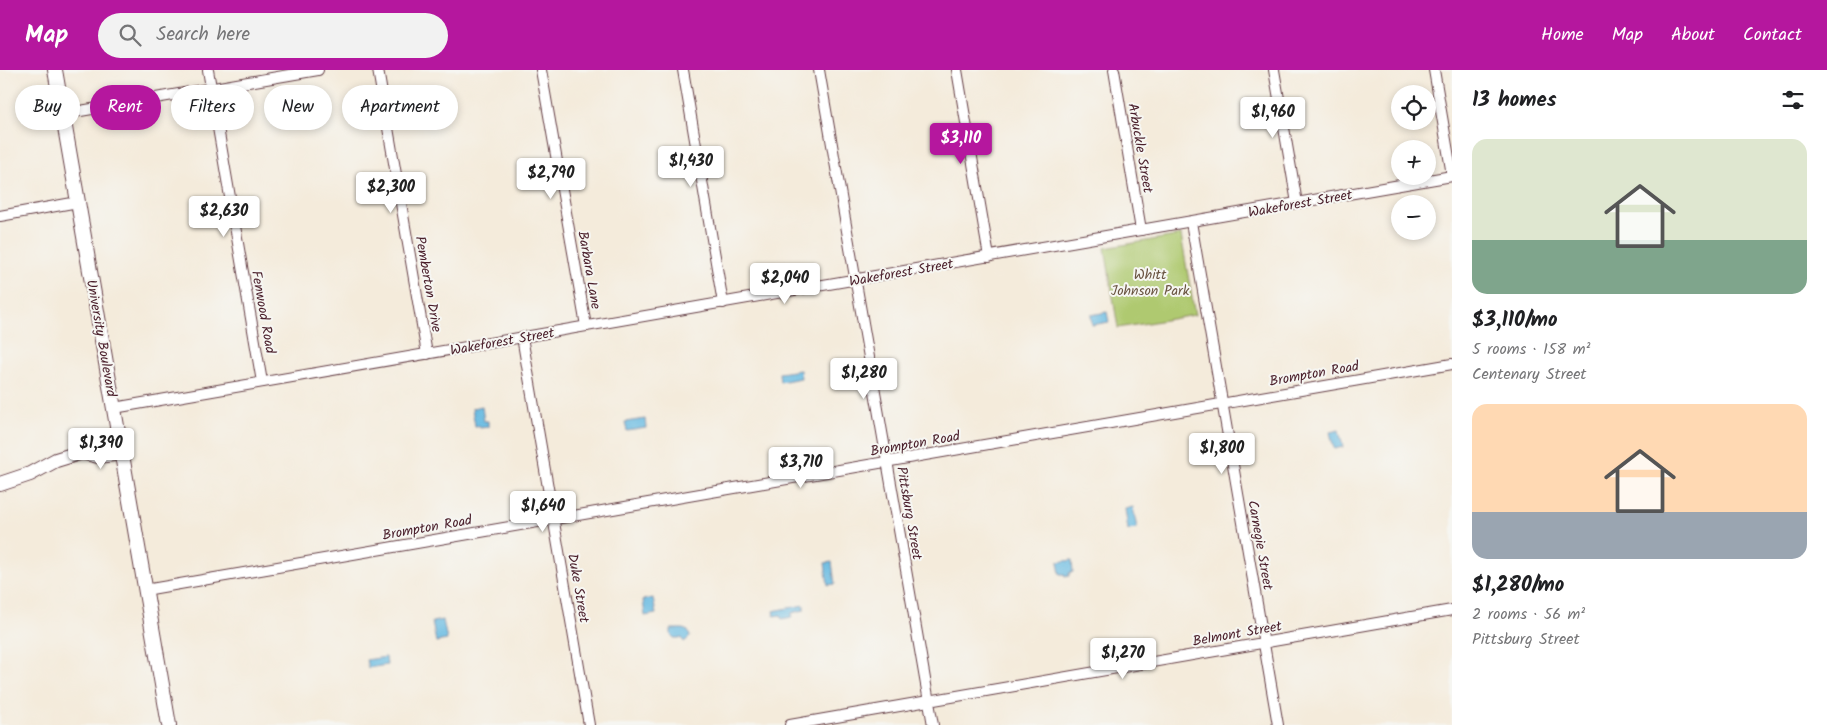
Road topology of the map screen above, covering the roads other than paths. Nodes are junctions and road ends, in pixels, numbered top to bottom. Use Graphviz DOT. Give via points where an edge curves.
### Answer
graph roads {
  1 [pos="55,70"];
  2 [pos="208,70"];
  3 [pos="318,70"];
  4 [pos="378,70"];
  5 [pos="541,70"];
  6 [pos="683,70"];
  7 [pos="819,70"];
  8 [pos="957,70"];
  9 [pos="1114,70"];
  10 [pos="1274,70"];
  11 [pos="1434,70"];
  12 [pos="58,85"];
  13 [pos="210,85"];
  14 [pos="229,85"];
  15 [pos="171,95"];
  16 [pos="80,111"];
  17 [pos="66,130"];
  18 [pos="218,130"];
  19 [pos="1452,176"];
  20 [pos="78,202"];
  21 [pos="1297,203"];
  22 [pos="0,216"];
  23 [pos="1191,222"];
  24 [pos="1141,230"];
  25 [pos="989,256"];
  26 [pos="856,280"];
  27 [pos="723,303"];
  28 [pos="586,326"];
  29 [pos="522,337"];
  30 [pos="427,354"];
  31 [pos="1452,364"];
  32 [pos="262,382"];
  33 [pos="1222,403"];
  34 [pos="114,408"];
  35 [pos="119,435"];
  36 [pos="82,452"];
  37 [pos="122,454"];
  38 [pos="887,461"];
  39 [pos="0,484"];
  40 [pos="553,519"];
  41 [pos="146,590"];
  42 [pos="1452,610"];
  43 [pos="1264,643"];
  44 [pos="929,701"];
  45 [pos="169,725"];
  46 [pos="589,725"];
  47 [pos="790,725"];
  48 [pos="933,725"];
  49 [pos="1278,725"];
  1 -- 12 [label="main road, University Boulevard"];
  2 -- 13 [label="street, Fenwood Road"];
  3 -- 14 [label="street"];
  4 -- 30 [label="street, Pemberton Drive"];
  5 -- 28 [label="street, Barbara Lane"];
  6 -- 27 [label="street"];
  7 -- 26 [label="street, Pittsburg Street"];
  8 -- 25 [label="street"];
  9 -- 24 [label="street, Arbuckle Street"];
  10 -- 21 [label="street"];
  11 -- 19 [label="street"];
  15 -- 16 [label="street"];
  17 -- 20 [label="main road, University Boulevard"];
  18 -- 32 [label="street, Fenwood Road"];
  19 -- 21 [label="street, Wakeforest Street"];
  20 -- 22 [label="street"];
  20 -- 34 [label="main road, University Boulevard"];
  21 -- 23 [label="street, Wakeforest Street"];
  23 -- 24 [label="street, Wakeforest Street"];
  23 -- 33 [label="street, Carnegie Street"];
  24 -- 25 [label="street, Wakeforest Street"];
  25 -- 26 [label="street, Wakeforest Street"];
  26 -- 27 [label="street, Wakeforest Street"];
  26 -- 38 [label="street, Pittsburg Street"];
  27 -- 28 [label="street, Wakeforest Street"];
  28 -- 29 [label="street, Wakeforest Street"];
  29 -- 30 [label="street, Wakeforest Street"];
  29 -- 40 [label="street, Duke Street"];
  30 -- 32 [label="street, Wakeforest Street"];
  31 -- 33 [label="street, Brompton Road"];
  32 -- 34 [label="street, Wakeforest Street"];
  33 -- 38 [label="street, Brompton Road"];
  33 -- 43 [label="street, Carnegie Street"];
  34 -- 35 [label="main road, University Boulevard"];
  35 -- 36 [label="main road" via="96,439"];
  35 -- 37 [label="main road, University Boulevard"];
  36 -- 37 [label="main road" via="98,456"];
  36 -- 39 [label="main road"];
  37 -- 41 [label="main road, University Boulevard"];
  38 -- 40 [label="street, Brompton Road"];
  38 -- 44 [label="street, Pittsburg Street"];
  40 -- 41 [label="street, Brompton Road"];
  40 -- 46 [label="street, Duke Street"];
  41 -- 45 [label="main road, University Boulevard"];
  42 -- 43 [label="street, Belmont Street"];
  43 -- 44 [label="street, Belmont Street"];
  43 -- 49 [label="street, Carnegie Street"];
  44 -- 47 [label="street, Belmont Street"];
  44 -- 48 [label="street, Pittsburg Street"];
}
